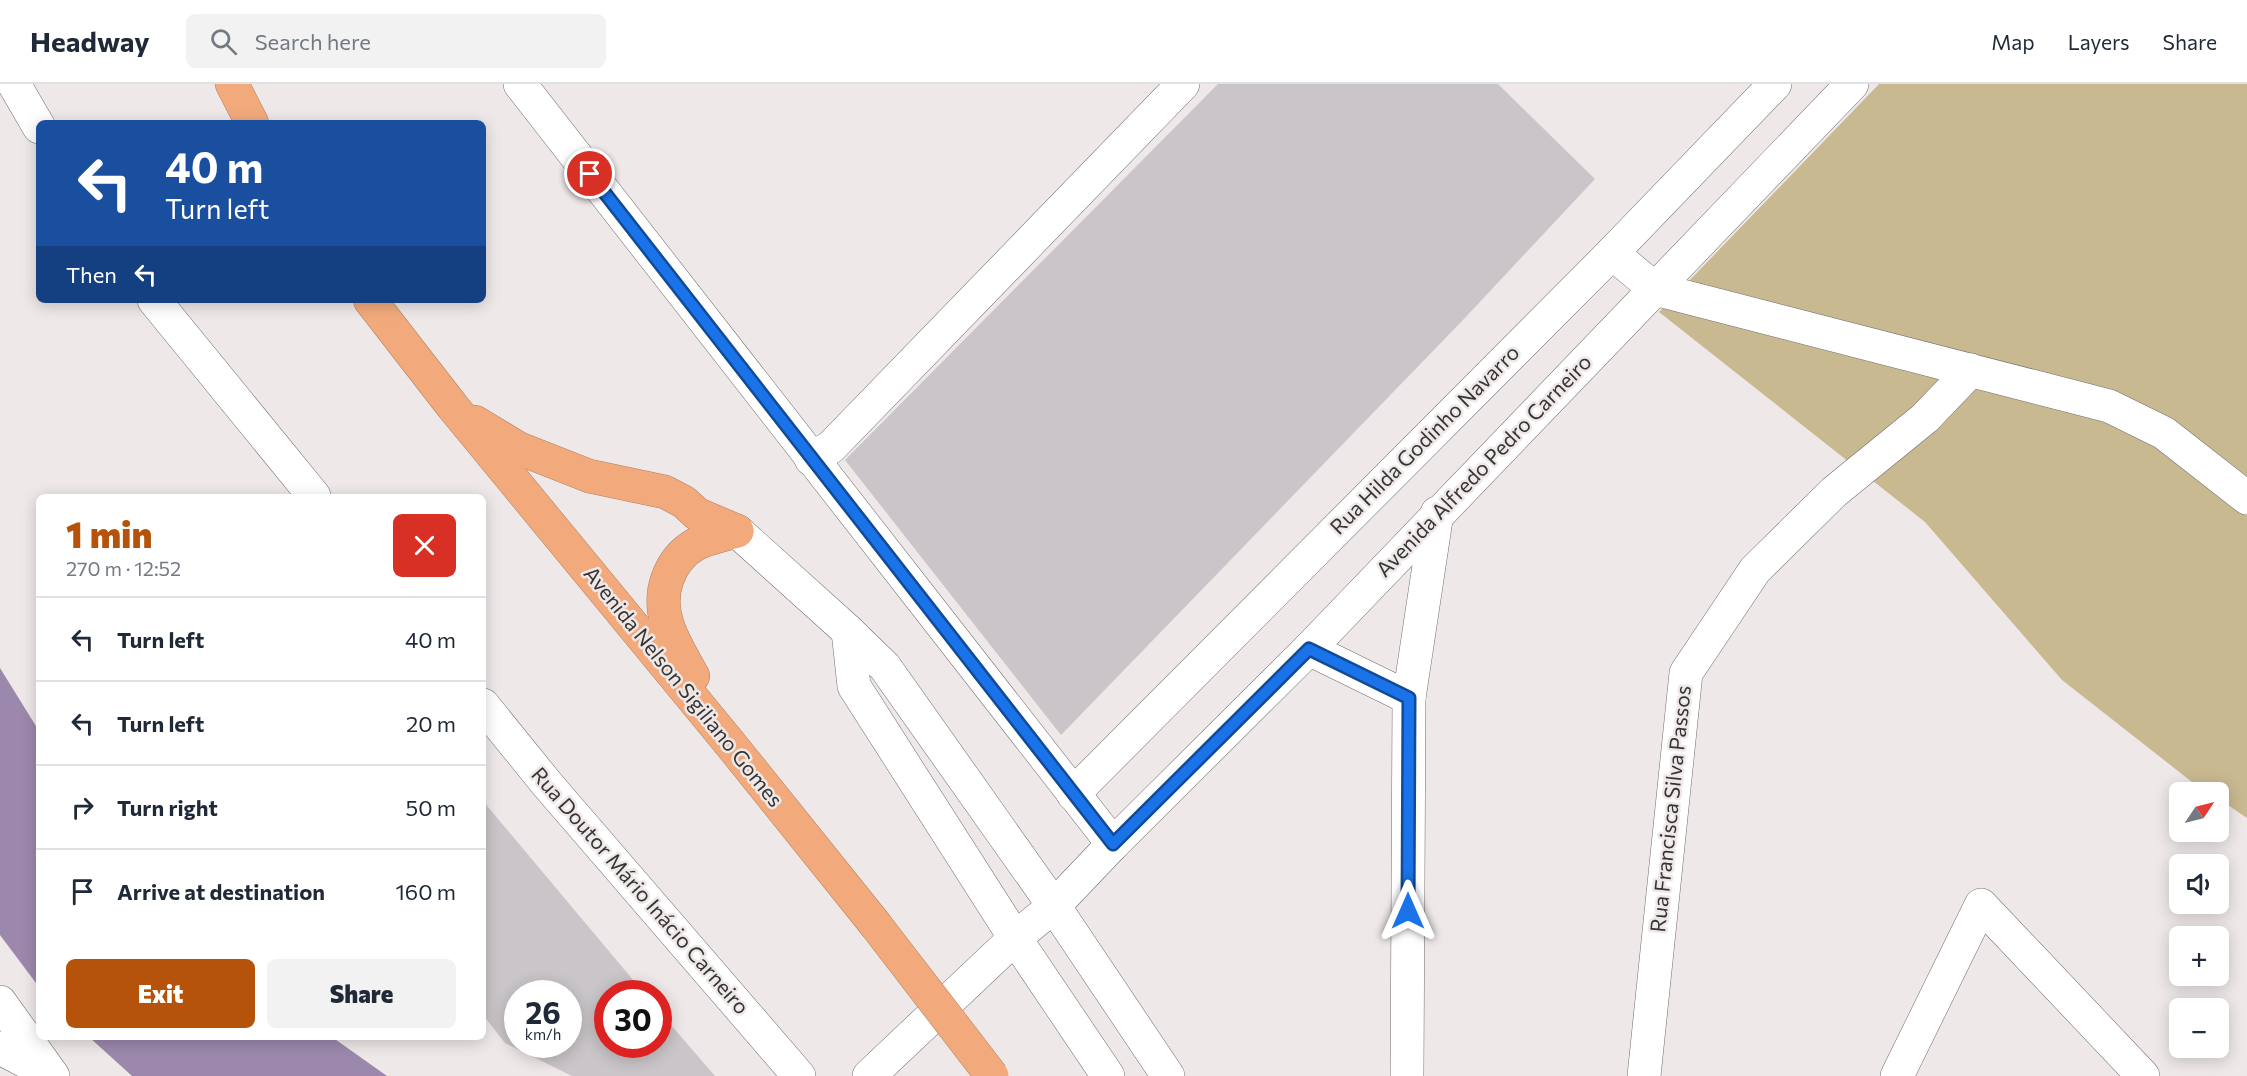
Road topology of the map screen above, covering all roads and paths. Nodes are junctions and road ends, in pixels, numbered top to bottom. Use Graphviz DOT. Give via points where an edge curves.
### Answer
graph roads {
  1 [pos="14,84"];
  2 [pos="232,84"];
  3 [pos="520,84"];
  4 [pos="1183,84"];
  5 [pos="1775,84"];
  6 [pos="1852,84"];
  7 [pos="250,120"];
  8 [pos="36,123"];
  9 [pos="1612,253"];
  10 [pos="1655,289"];
  11 [pos="156,303"];
  12 [pos="372,303"];
  13 [pos="1971,370"];
  14 [pos="453,407"];
  15 [pos="811,459"];
  16 [pos="312,494"];
  17 [pos="2247,498"];
  18 [pos="1437,513"];
  19 [pos="736,531"];
  20 [pos="848,630"];
  21 [pos="1309,649"];
  22 [pos="1409,698"];
  23 [pos="486,709"];
  24 [pos="732,746"];
  25 [pos="1073,794"];
  26 [pos="1113,844"];
  27 [pos="1054,906"];
  28 [pos="1015,938"];
  29 [pos="0,1002"];
  30 [pos="0,1048"];
  31 [pos="52,1075"];
  32 [pos="799,1076"];
  33 [pos="869,1076"];
  34 [pos="992,1076"];
  35 [pos="1108,1076"];
  36 [pos="1168,1076"];
  37 [pos="1407,1076"];
  38 [pos="1644,1076"];
  39 [pos="1898,1076"];
  40 [pos="2143,1076"];
  1 -- 8 [label="street"];
  2 -- 7 [label="highway"];
  3 -- 15 [label="street"];
  4 -- 15 [label="street" via="831,447"];
  5 -- 9 [label="street, Rua Hilda Godinho Navarro"];
  6 -- 10 [label="street, Avenida Alfredo Pedro Carneiro"];
  9 -- 10 [label="street"];
  9 -- 25 [label="street, Rua Hilda Godinho Navarro"];
  10 -- 13 [label="street"];
  10 -- 18 [label="street, Avenida Alfredo Pedro Carneiro"];
  11 -- 16 [label="street"];
  12 -- 14 [label="highway, Avenida Nelson Sigiliano Gomes"];
  13 -- 17 [label="street" via="2109,406 2164,433"];
  13 -- 38 [label="street, Rua Francisca Silva Passos" via="1925,418 1834,492 1755,570 1686,673"];
  14 -- 19 [label="highway" via="518,448 590,476 665,492 698,514"];
  14 -- 24 [label="highway, Avenida Nelson Sigiliano Gomes"];
  15 -- 25 [label="street"];
  18 -- 21 [label="street, Avenida Alfredo Pedro Carneiro"];
  18 -- 22 [label="street"];
  19 -- 20 [label="street"];
  19 -- 24 [label="highway" via="697,544 681,556 670,569 663,592 663,615 671,637"];
  20 -- 27 [label="street" via="885,667"];
  20 -- 28 [label="street" via="854,686"];
  21 -- 22 [label="street"];
  21 -- 26 [label="street, Avenida Alfredo Pedro Carneiro"];
  22 -- 37 [label="street"];
  23 -- 32 [label="street, Rua Doutor Mário Inácio Carneiro"];
  24 -- 34 [label="highway, Avenida Nelson Sigiliano Gomes, bridge"];
  25 -- 26 [label="street"];
  26 -- 27 [label="street, Avenida Alfredo Pedro Carneiro"];
  27 -- 28 [label="street, Avenida Alfredo Pedro Carneiro"];
  27 -- 36 [label="street"];
  28 -- 33 [label="street, Avenida Alfredo Pedro Carneiro"];
  28 -- 35 [label="street"];
  29 -- 31 [label="street"];
  30 -- 31 [label="street"];
  39 -- 40 [label="street" via="1981,905"];
}
